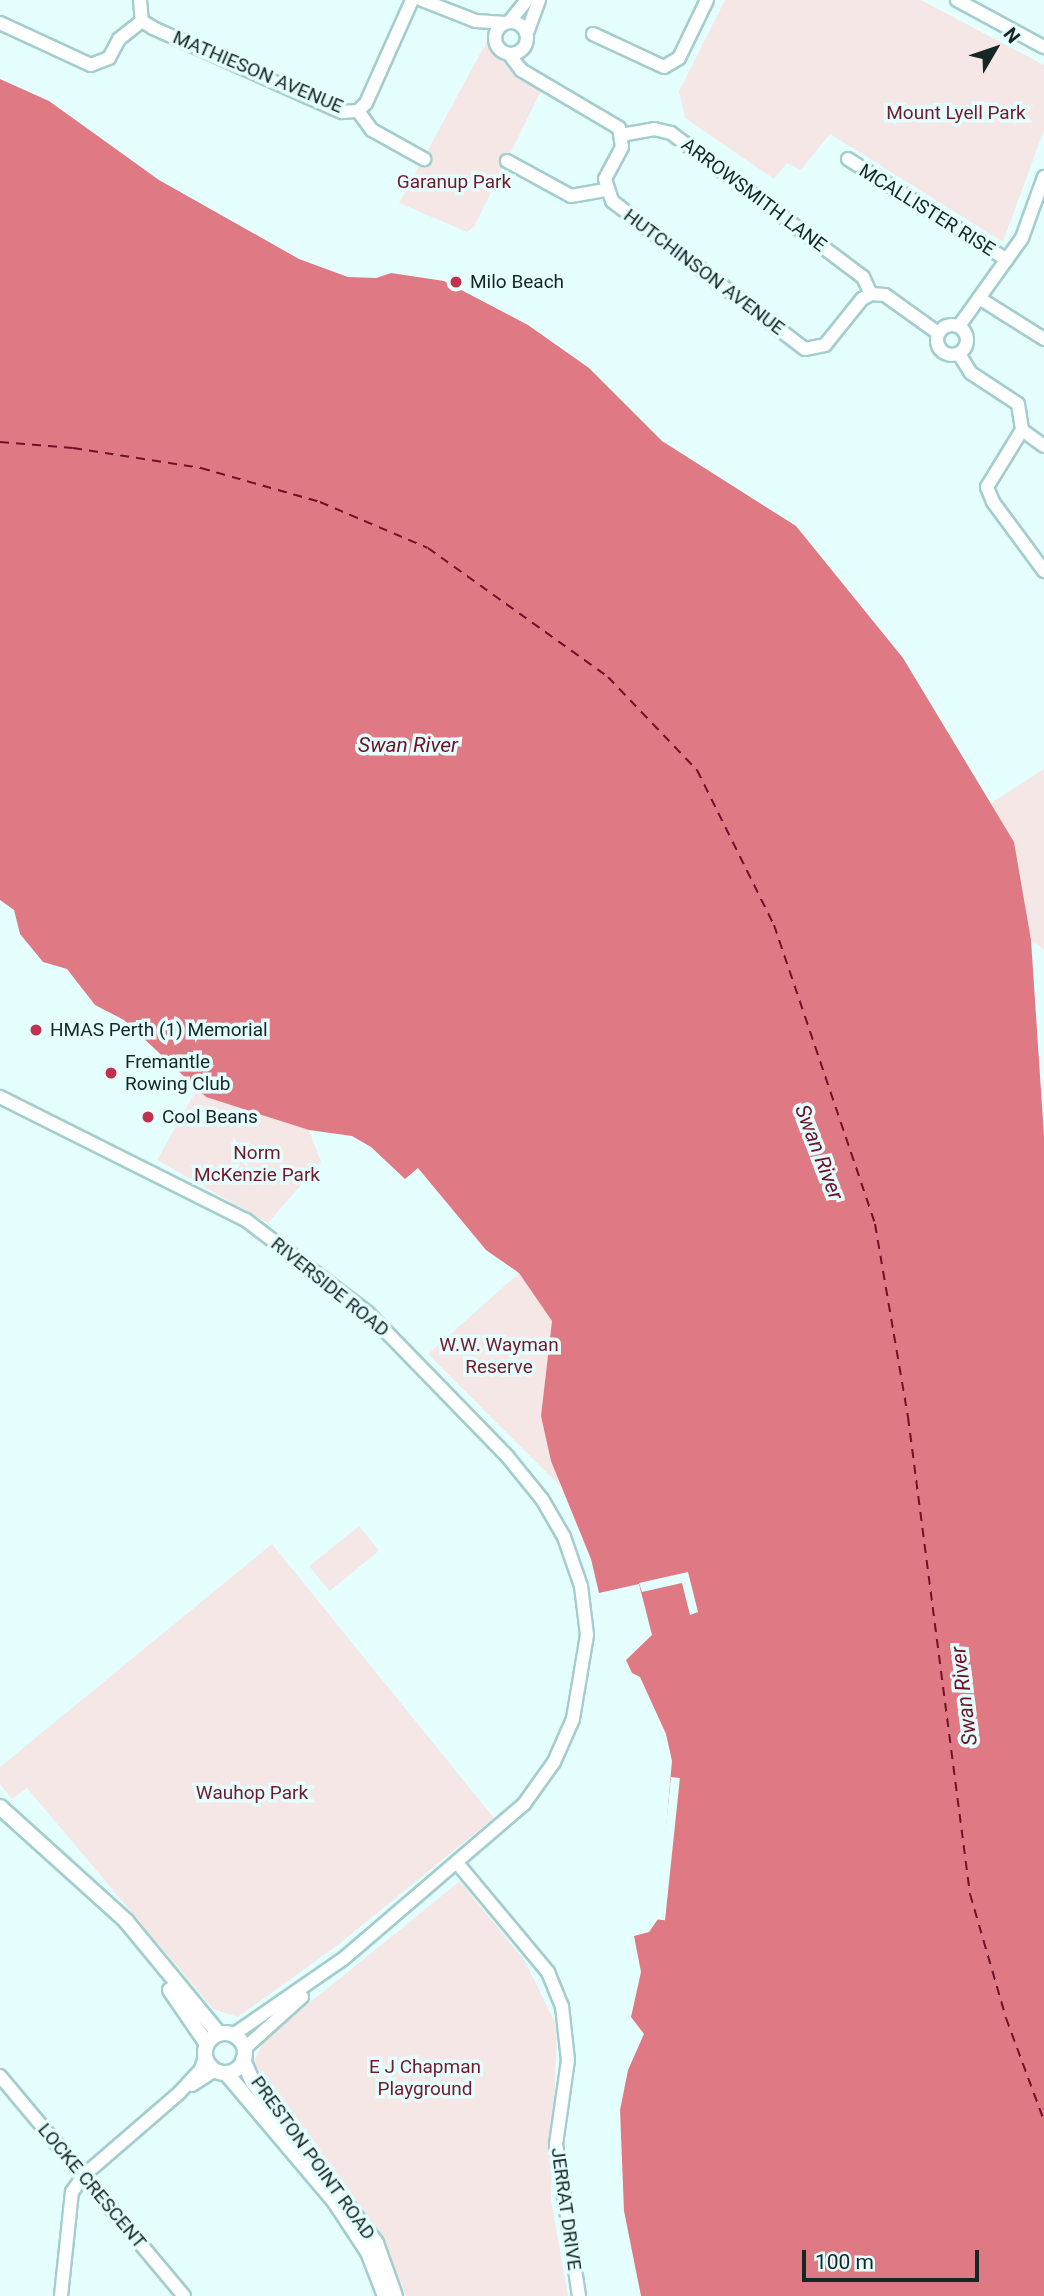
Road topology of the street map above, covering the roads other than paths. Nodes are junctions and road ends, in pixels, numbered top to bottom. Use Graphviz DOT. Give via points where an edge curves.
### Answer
graph roads {
  1 [pos="140,0"];
  2 [pos="412,0"];
  3 [pos="422,0"];
  4 [pos="527,0"];
  5 [pos="539,0"];
  6 [pos="707,0"];
  7 [pos="957,0"];
  8 [pos="466,18"];
  9 [pos="142,21"];
  10 [pos="508,22"];
  11 [pos="0,23"];
  12 [pos="527,33"];
  13 [pos="593,34"];
  14 [pos="495,38"];
  15 [pos="1044,47"];
  16 [pos="524,48"];
  17 [pos="509,54"];
  18 [pos="532,75"];
  19 [pos="358,111"];
  20 [pos="621,135"];
  21 [pos="424,159"];
  22 [pos="848,159"];
  23 [pos="507,161"];
  24 [pos="1044,177"];
  25 [pos="606,190"];
  26 [pos="1007,260"];
  27 [pos="871,294"];
  28 [pos="979,298"];
  29 [pos="959,326"];
  30 [pos="939,332"];
  31 [pos="1044,339"];
  32 [pos="959,354"];
  33 [pos="1022,430"];
  34 [pos="1044,446"];
  35 [pos="1044,571"];
  36 [pos="0,1097"];
  37 [pos="0,1807"];
  38 [pos="0,1819"];
  39 [pos="458,1864"];
  40 [pos="343,1959"];
  41 [pos="216,2042"];
  42 [pos="243,2055"];
  43 [pos="220,2071"];
  44 [pos="0,2076"];
  45 [pos="179,2093"];
  46 [pos="83,2176"];
  47 [pos="61,2296"];
  48 [pos="184,2296"];
  49 [pos="384,2296"];
  50 [pos="395,2296"];
  51 [pos="579,2296"];
  1 -- 9 [label="street"];
  2 -- 19 [label="street, MATHIESON AVENUE"];
  3 -- 8 [label="street"];
  4 -- 10 [label="street"];
  5 -- 12 [label="street"];
  6 -- 13 [label="street" via="679,58 664,67"];
  7 -- 15 [label="street"];
  8 -- 10 [label="street"];
  8 -- 14 [label="street"];
  9 -- 11 [label="street" via="119,39 109,58 91,65"];
  9 -- 19 [label="street, MATHIESON AVENUE" via="342,112"];
  10 -- 12 [label="street"];
  10 -- 14 [label="street"];
  12 -- 16 [label="street"];
  14 -- 17 [label="street"];
  16 -- 17 [label="street"];
  16 -- 18 [label="street"];
  17 -- 18 [label="street"];
  18 -- 20 [label="street" via="619,128"];
  19 -- 21 [label="street" via="372,131"];
  20 -- 25 [label="street" via="622,147 605,179"];
  20 -- 27 [label="street, ARROWSMITH LANE" via="654,129 671,133 863,277"];
  22 -- 26 [label="street, MCALLISTER RISE"];
  23 -- 25 [label="street" via="571,196"];
  24 -- 26 [label="street" via="1022,238"];
  25 -- 27 [label="street, HUTCHINSON AVENUE" via="612,201 805,349 825,345"];
  26 -- 28 [label="street"];
  27 -- 30 [label="street" via="885,295"];
  28 -- 29 [label="street"];
  28 -- 31 [label="street"];
  29 -- 30 [label="street" via="950,325"];
  29 -- 32 [label="street" via="968,343"];
  30 -- 32 [label="street" via="941,351"];
  32 -- 33 [label="street" via="971,373 1018,404"];
  33 -- 34 [label="street"];
  33 -- 35 [label="street" via="987,487"];
  36 -- 39 [label="street, RIVERSIDE ROAD" via="227,1209 307,1262 377,1322 507,1456 542,1499 564,1537 581,1586 587,1635 580,1689 554,1762 524,1804"];
  37 -- 41 [label="main road" via="126,1921"];
  38 -- 41 [label="main road" via="110,1917"];
  39 -- 40 [label="street, RIVERSIDE ROAD"];
  39 -- 51 [label="street, JERRAT DRIVE" via="548,1972 562,2006 568,2060 556,2144"];
  40 -- 41 [label="street"];
  40 -- 42 [label="street"];
  41 -- 42 [label="main road, PRESTON POINT ROAD"];
  41 -- 43 [label="main road, PRESTON POINT ROAD"];
  41 -- 45 [label="street" via="201,2069"];
  42 -- 43 [label="main road"];
  42 -- 50 [label="main road, PRESTON POINT ROAD" via="253,2082 376,2243"];
  43 -- 45 [label="street"];
  43 -- 49 [label="main road, PRESTON POINT ROAD" via="335,2202 368,2252"];
  44 -- 46 [label="street, LOCKE CRESCENT"];
  45 -- 46 [label="street"];
  46 -- 47 [label="street" via="70,2203"];
  46 -- 48 [label="street, LOCKE CRESCENT"];
}
